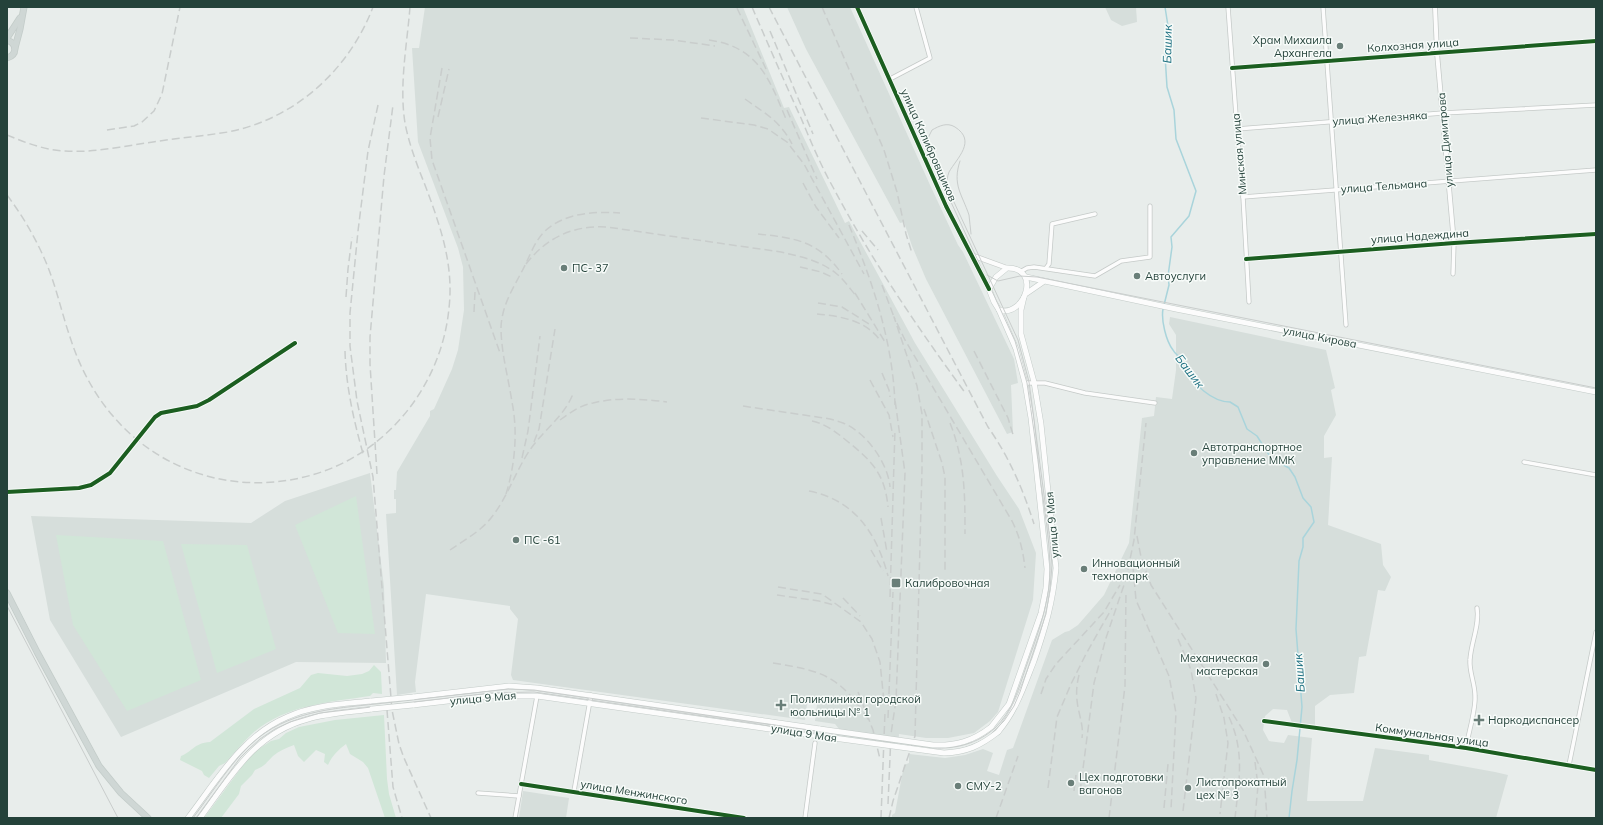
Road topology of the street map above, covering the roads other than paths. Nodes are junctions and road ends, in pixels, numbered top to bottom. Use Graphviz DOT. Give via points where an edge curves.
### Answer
graph roads {
  1 [pos="24,7"];
  2 [pos="857,7"];
  3 [pos="916,7"];
  4 [pos="1228,7"];
  5 [pos="1323,7"];
  6 [pos="1435,7"];
  7 [pos="22,16"];
  8 [pos="7,39"];
  9 [pos="1596,41"];
  10 [pos="15,48"];
  11 [pos="1437,53"];
  12 [pos="7,59"];
  13 [pos="1326,61"];
  14 [pos="1232,68"];
  15 [pos="890,79"];
  16 [pos="1596,105"];
  17 [pos="1443,113"];
  18 [pos="1330,122"];
  19 [pos="1236,129"];
  20 [pos="1596,170"];
  21 [pos="1449,181"];
  22 [pos="1335,190"];
  23 [pos="1243,197"];
  24 [pos="1150,206"];
  25 [pos="1095,214"];
  26 [pos="1596,234"];
  27 [pos="1454,242"];
  28 [pos="1340,252"];
  29 [pos="973,256"];
  30 [pos="1246,259"];
  31 [pos="1007,268"];
  32 [pos="1046,268"];
  33 [pos="1020,272"];
  34 [pos="1453,274"];
  35 [pos="1026,277"];
  36 [pos="1043,282"];
  37 [pos="990,289"];
  38 [pos="1026,295"];
  39 [pos="1249,302"];
  40 [pos="998,310"];
  41 [pos="1346,325"];
  42 [pos="295,343"];
  43 [pos="1034,382"];
  44 [pos="1024,383"];
  45 [pos="1596,392"];
  46 [pos="1155,403"];
  47 [pos="1524,462"];
  48 [pos="1596,475"];
  49 [pos="7,492"];
  50 [pos="7,593"];
  51 [pos="1477,608"];
  52 [pos="1596,632"];
  53 [pos="1595,645"];
  54 [pos="591,695"];
  55 [pos="537,696"];
  56 [pos="590,702"];
  57 [pos="1264,722"];
  58 [pos="815,743"];
  59 [pos="1466,748"];
  60 [pos="1569,765"];
  61 [pos="1596,770"];
  62 [pos="522,784"];
  63 [pos="574,791"];
  64 [pos="478,793"];
  65 [pos="519,796"];
  66 [pos="148,818"];
  67 [pos="188,818"];
  68 [pos="200,818"];
  69 [pos="514,818"];
  70 [pos="744,818"];
  71 [pos="805,818"];
  1 -- 7 [label="main road"];
  2 -- 15 [label="street, улица Калибровщиков"];
  3 -- 15 [label="street" via="930,58"];
  4 -- 14 [label="street, Минская улица"];
  5 -- 13 [label="street"];
  6 -- 11 [label="street, улица Димитрова"];
  7 -- 8 [label="main road"];
  7 -- 10 [label="main road"];
  8 -- 10 [label="main road"];
  9 -- 11 [label="street, Колхозная улица"];
  10 -- 12 [label="main road" via="12,56"];
  11 -- 13 [label="street, Колхозная улица"];
  11 -- 17 [label="street, улица Димитрова"];
  13 -- 14 [label="street, Колхозная улица"];
  13 -- 18 [label="street"];
  14 -- 19 [label="street, Минская улица"];
  15 -- 29 [label="street, улица Калибровщиков" via="946,206"];
  16 -- 17 [label="street, улица Железняка"];
  17 -- 18 [label="street, улица Железняка"];
  17 -- 21 [label="street, улица Димитрова"];
  18 -- 19 [label="street, улица Железняка"];
  18 -- 22 [label="street"];
  19 -- 23 [label="street, Минская улица"];
  20 -- 21 [label="street, улица Тельмана"];
  21 -- 22 [label="street, улица Тельмана"];
  21 -- 27 [label="street, улица Димитрова"];
  22 -- 23 [label="street, улица Тельмана"];
  22 -- 28 [label="street"];
  23 -- 30 [label="street, Минская улица"];
  24 -- 32 [label="street" via="1150,257 1121,261 1095,276"];
  25 -- 32 [label="street" via="1052,224 1049,264"];
  26 -- 27 [label="street, улица Надеждина"];
  27 -- 28 [label="street, улица Надеждина"];
  27 -- 34 [label="street, улица Димитрова"];
  28 -- 30 [label="street, улица Надеждина"];
  28 -- 41 [label="street"];
  29 -- 31 [label="street"];
  29 -- 37 [label="street, улица Калибровщиков"];
  30 -- 39 [label="street, Минская улица"];
  31 -- 33 [label="main road, улица Кирова"];
  31 -- 37 [label="main road" via="994,279"];
  32 -- 33 [label="street" via="1027,268"];
  33 -- 35 [label="main road, улица Кирова"];
  35 -- 36 [label="main road, улица Кирова"];
  35 -- 38 [label="main road"];
  36 -- 38 [label="main road"];
  36 -- 45 [label="main road, улица Кирова"];
  37 -- 40 [label="main road"];
  38 -- 40 [label="main road" via="1011,309"];
  38 -- 43 [label="main road, улица 9 Мая" via="1021,318 1021,334"];
  40 -- 44 [label="main road, улица 9 Мая" via="1016,349"];
  42 -- 49 [label="street" via="209,400 197,406 160,413 110,473 101,480 80,488"];
  43 -- 44 [label="street"];
  43 -- 46 [label="street" via="1085,393"];
  43 -- 56 [label="main road, улица 9 Мая, bridge" via="1055,548 1054,589 1049,614 1016,707 998,732 980,745 958,752 944,753"];
  44 -- 54 [label="main road, улица 9 Мая, bridge" via="1031,418 1046,556 1046,588 1041,613 1009,704 991,727 968,741 934,745"];
  47 -- 48 [label="street"];
  50 -- 66 [label="main road" via="92,754 121,793"];
  51 -- 59 [label="street" via="1470,658 1476,698"];
  52 -- 53 [label="street"];
  53 -- 60 [label="street"];
  54 -- 56 [label="street"];
  54 -- 67 [label="main road, улица 9 Мая, bridge" via="555,689 509,686 306,710 272,724 245,745"];
  55 -- 56 [label="main road, улица 9 Мая"];
  55 -- 62 [label="street"];
  55 -- 68 [label="main road, улица 9 Мая, bridge" via="491,696 372,709 292,724 262,742 243,760"];
  56 -- 63 [label="street"];
  57 -- 59 [label="street, Коммунальная улица"];
  58 -- 71 [label="street"];
  59 -- 60 [label="street, Коммунальная улица"];
  60 -- 61 [label="street, Коммунальная улица"];
  62 -- 63 [label="street, улица Менжинского"];
  62 -- 65 [label="street"];
  63 -- 70 [label="street, улица Менжинского"];
  64 -- 65 [label="street"];
  65 -- 69 [label="street"];
}
